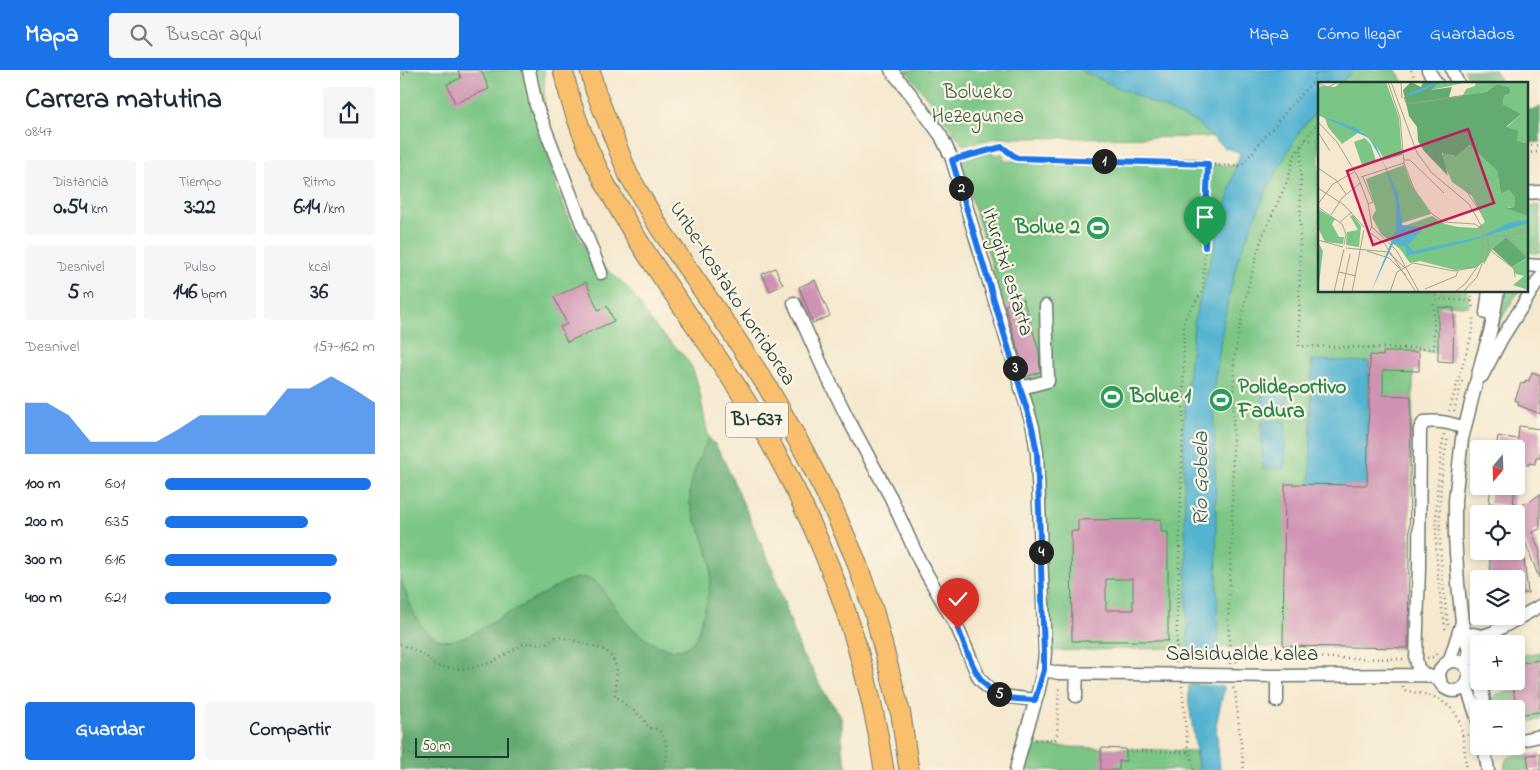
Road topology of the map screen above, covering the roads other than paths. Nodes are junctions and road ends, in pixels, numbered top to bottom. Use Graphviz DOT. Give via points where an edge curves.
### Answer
graph roads {
  1 [pos="529,70"];
  2 [pos="564,70"];
  3 [pos="590,70"];
  4 [pos="891,70"];
  5 [pos="1428,70"];
  6 [pos="1452,70"];
  7 [pos="1436,82"];
  8 [pos="1457,82"];
  9 [pos="601,274"];
  10 [pos="1540,278"];
  11 [pos="1489,292"];
  12 [pos="1498,292"];
  13 [pos="794,303"];
  14 [pos="1046,306"];
  15 [pos="1021,388"];
  16 [pos="1473,394"];
  17 [pos="1465,428"];
  18 [pos="1540,606"];
  19 [pos="1462,617"];
  20 [pos="1473,634"];
  21 [pos="1449,662"];
  22 [pos="1464,664"];
  23 [pos="1044,670"];
  24 [pos="1076,673"];
  25 [pos="1425,675"];
  26 [pos="1277,676"];
  27 [pos="1440,679"];
  28 [pos="1466,685"];
  29 [pos="1453,691"];
  30 [pos="1076,696"];
  31 [pos="1035,700"];
  32 [pos="1470,700"];
  33 [pos="1277,701"];
  34 [pos="1470,704"];
  35 [pos="1540,736"];
  36 [pos="1525,739"];
  37 [pos="1486,755"];
  38 [pos="884,770"];
  39 [pos="909,770"];
  40 [pos="1016,770"];
  41 [pos="1488,770"];
  1 -- 9 [label="street" via="536,106"];
  2 -- 38 [label="highway, BI-637" via="569,97 586,142 635,238 746,403 784,467 808,516 852,629 869,692"];
  3 -- 39 [label="highway, Uribe-Kostako korridorea / BI-637" via="628,174 767,386 832,506 874,612 901,715"];
  4 -- 15 [label="street, Iturgitxi estarta" via="941,136 952,160"];
  5 -- 7 [label="street"];
  6 -- 8 [label="street"];
  10 -- 16 [label="street" via="1502,338"];
  11 -- 16 [label="street" via="1484,330 1473,368"];
  12 -- 16 [label="street"];
  13 -- 31 [label="street" via="920,562 958,629 979,678 1002,696"];
  14 -- 15 [label="street" via="1048,381"];
  15 -- 23 [label="street, Iturgitxi estarta" via="1037,453"];
  16 -- 17 [label="street"];
  17 -- 19 [label="street" via="1455,500"];
  17 -- 25 [label="street" via="1435,420 1424,422 1420,429 1416,659 1418,668"];
  18 -- 20 [label="street" via="1492,633"];
  19 -- 20 [label="street" via="1469,619"];
  19 -- 21 [label="street"];
  19 -- 22 [label="street" via="1469,656"];
  21 -- 22 [label="street"];
  21 -- 27 [label="street" via="1442,667"];
  22 -- 28 [label="street" via="1469,672"];
  23 -- 24 [label="street, Salsidualde kalea"];
  23 -- 31 [label="street, Iturgitxi estarta"];
  24 -- 26 [label="street, Salsidualde kalea" via="1179,673 1231,681"];
  24 -- 30 [label="street"];
  25 -- 26 [label="street, Salsidualde kalea"];
  25 -- 27 [label="street, Salsidualde kalea"];
  26 -- 33 [label="street"];
  27 -- 29 [label="street" via="1444,687"];
  28 -- 29 [label="street"];
  28 -- 32 [label="street"];
  29 -- 34 [label="street"];
  31 -- 40 [label="street, Iturgitxi estarta"];
  35 -- 36 [label="street"];
  37 -- 41 [label="street"];
}
